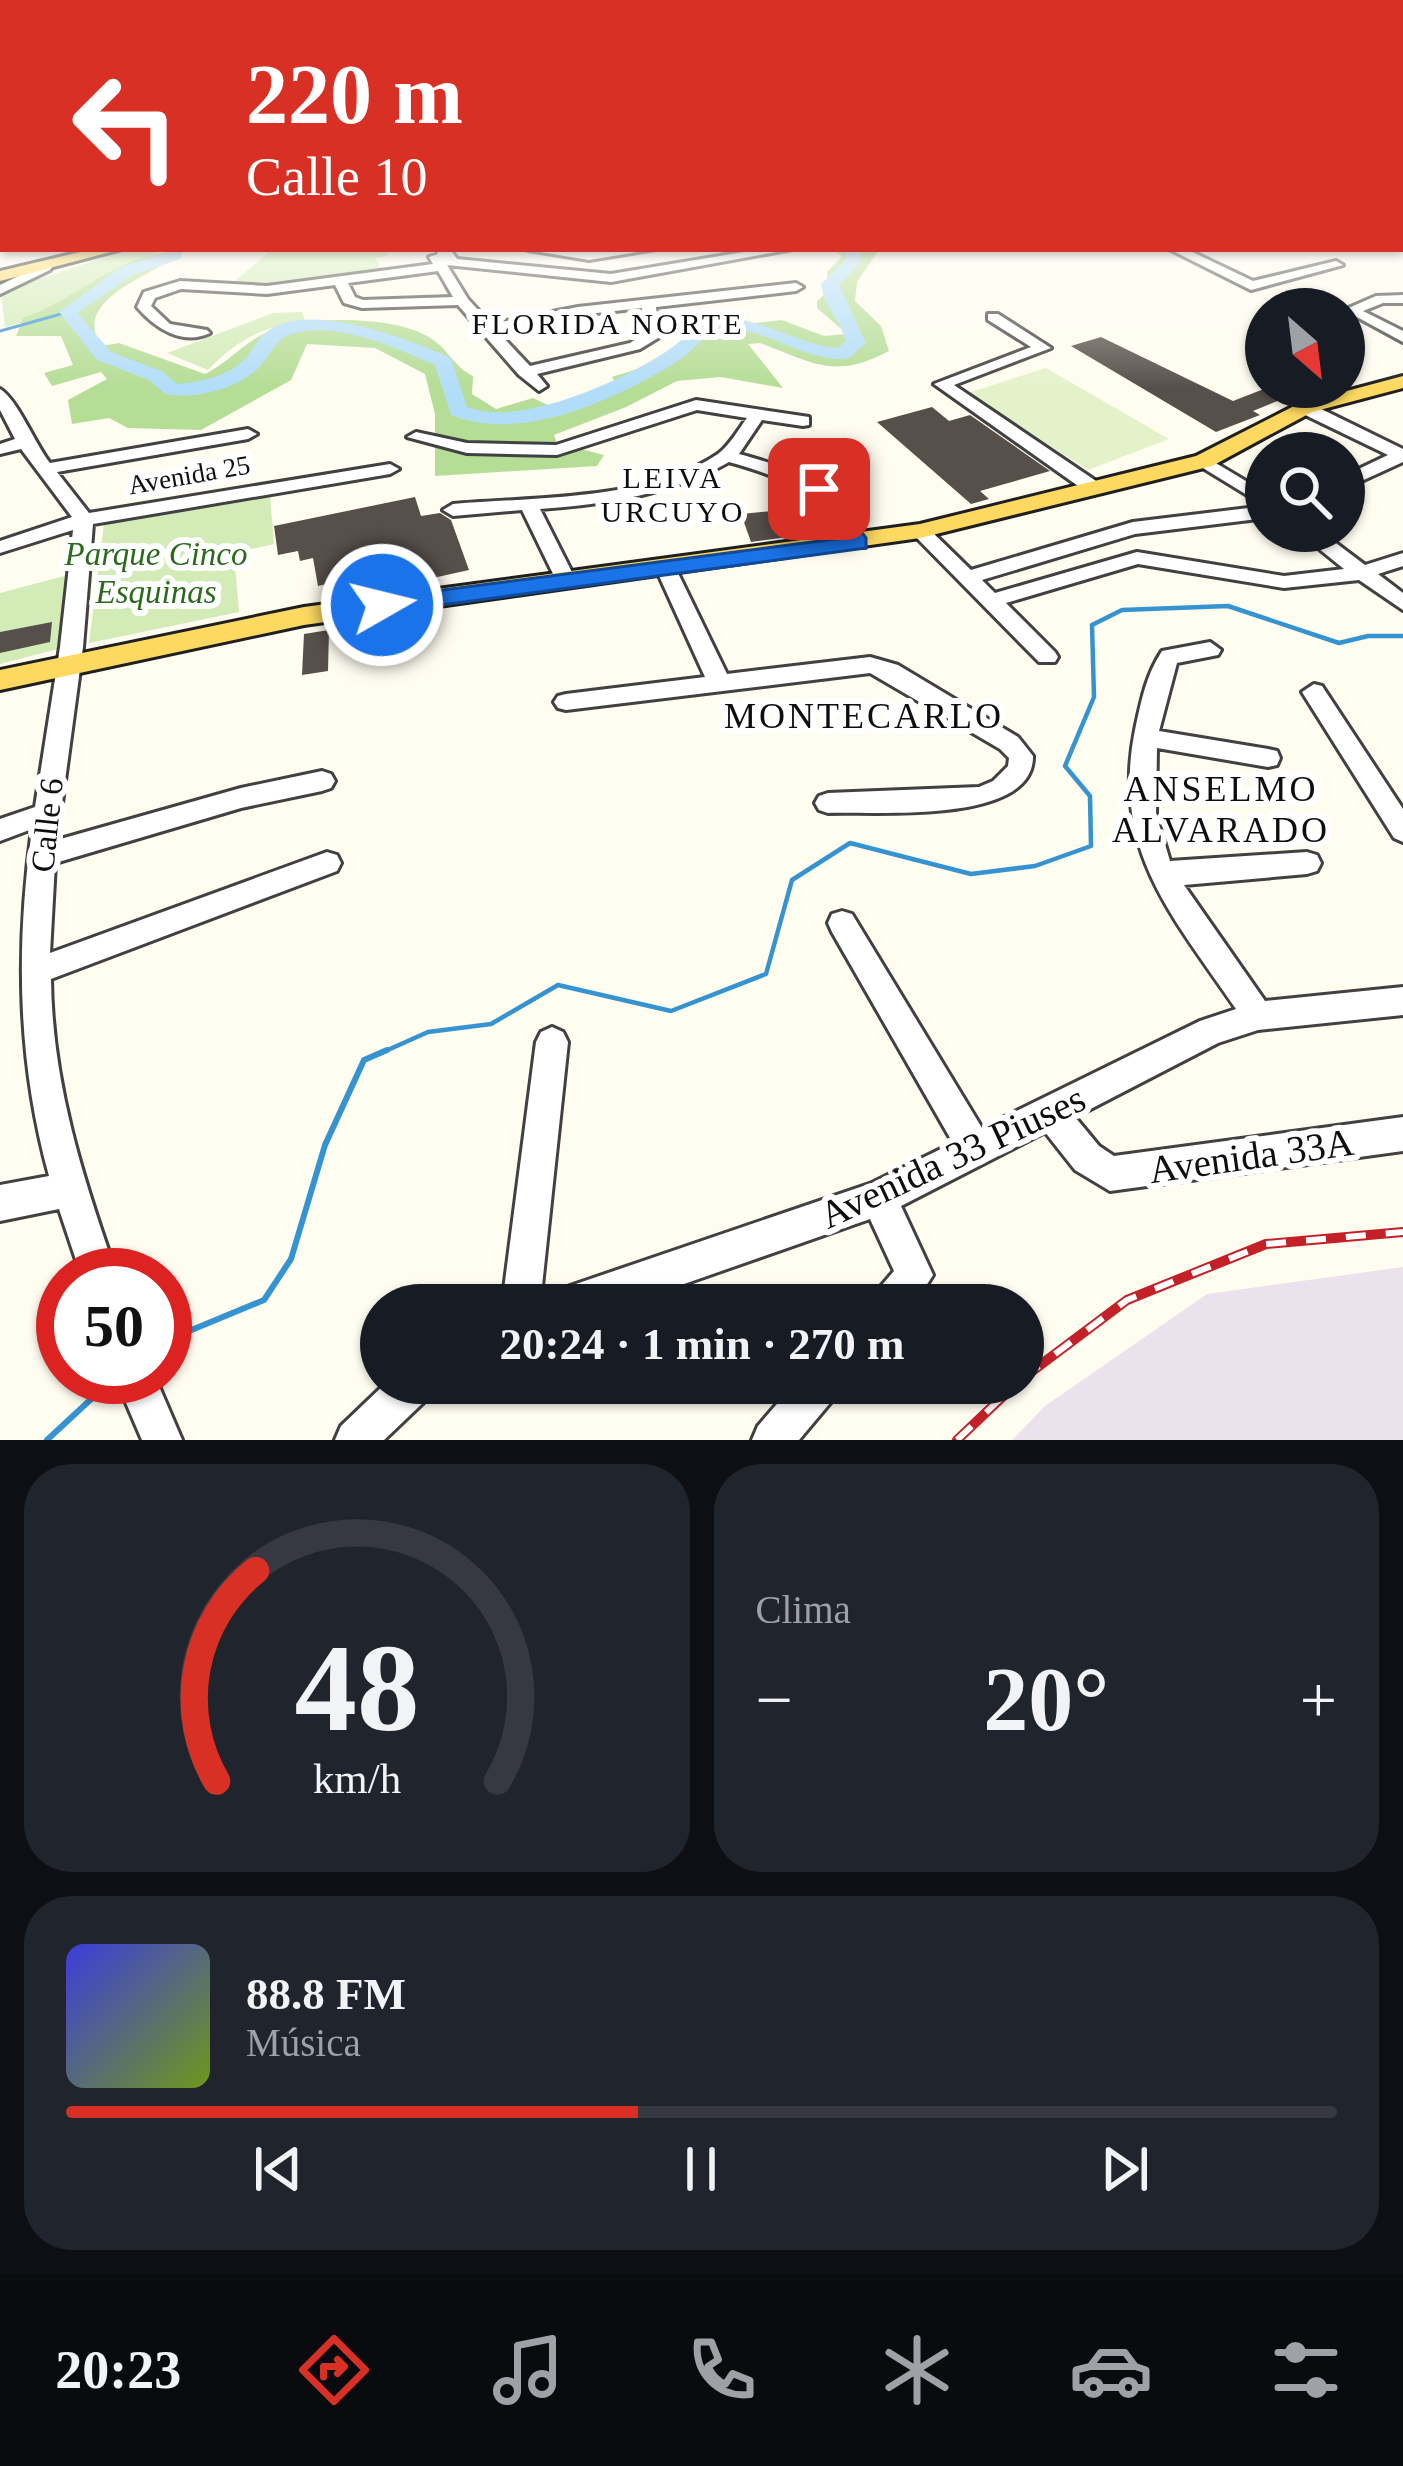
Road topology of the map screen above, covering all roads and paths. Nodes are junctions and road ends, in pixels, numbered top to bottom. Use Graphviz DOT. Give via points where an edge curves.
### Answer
graph roads {
  1 [pos="94,254"];
  2 [pos="435,254"];
  3 [pos="445,254"];
  4 [pos="532,254"];
  5 [pos="573,254"];
  6 [pos="604,254"];
  7 [pos="755,254"];
  8 [pos="1187,254"];
  9 [pos="1336,265"];
  10 [pos="45,267"];
  11 [pos="441,267"];
  12 [pos="514,272"];
  13 [pos="0,276"];
  14 [pos="340,282"];
  15 [pos="796,287"];
  16 [pos="0,290"];
  17 [pos="1399,298"];
  18 [pos="462,302"];
  19 [pos="648,302"];
  20 [pos="993,316"];
  21 [pos="486,330"];
  22 [pos="202,333"];
  23 [pos="1403,337"];
  24 [pos="525,372"];
  25 [pos="1403,382"];
  26 [pos="539,386"];
  27 [pos="1365,390"];
  28 [pos="0,394"];
  29 [pos="1305,408"];
  30 [pos="759,413"];
  31 [pos="803,422"];
  32 [pos="248,434"];
  33 [pos="416,437"];
  34 [pos="25,442"];
  35 [pos="0,449"];
  36 [pos="727,456"];
  37 [pos="1403,456"];
  38 [pos="1204,461"];
  39 [pos="390,469"];
  40 [pos="46,470"];
  41 [pos="1365,473"];
  42 [pos="1245,487"];
  43 [pos="1094,489"];
  44 [pos="527,502"];
  45 [pos="453,510"];
  46 [pos="1245,515"];
  47 [pos="84,520"];
  48 [pos="920,531"];
  49 [pos="858,543"];
  50 [pos="0,547"];
  51 [pos="1334,552"];
  52 [pos="1403,559"];
  53 [pos="666,569"];
  54 [pos="1361,573"];
  55 [pos="966,578"];
  56 [pos="566,580"];
  57 [pos="990,601"];
  58 [pos="1403,603"];
  59 [pos="1210,650"];
  60 [pos="1047,657"];
  61 [pos="70,662"];
  62 [pos="0,680"];
  63 [pos="718,680"];
  64 [pos="1314,692"];
  65 [pos="566,702"];
  66 [pos="1145,737"];
  67 [pos="1268,758"];
  68 [pos="322,781"];
  69 [pos="828,803"];
  70 [pos="44,814"];
  71 [pos="0,830"];
  72 [pos="1403,831"];
  73 [pos="41,856"];
  74 [pos="327,863"];
  75 [pos="1307,863"];
  76 [pos="1165,875"];
  77 [pos="842,923"];
  78 [pos="35,972"];
  79 [pos="1403,1001"];
  80 [pos="1258,1016"];
  81 [pos="553,1042"];
  82 [pos="1052,1115"];
  83 [pos="1403,1134"];
  84 [pos="977,1151"];
  85 [pos="70,1189"];
  86 [pos="879,1198"];
  87 [pos="0,1203"];
  88 [pos="90,1248"];
  89 [pos="524,1284"];
  90 [pos="631,1284"];
  91 [pos="907,1284"];
  92 [pos="393,1404"];
  93 [pos="803,1404"];
  94 [pos="355,1440"];
  95 [pos="772,1440"];
  1 -- 10 [label="main road"];
  2 -- 11 [label="street"];
  3 -- 12 [label="street" via="455,263"];
  4 -- 12 [label="street"];
  5 -- 6 [label="street"];
  7 -- 12 [label="street" via="611,278"];
  8 -- 9 [label="street" via="1251,286"];
  10 -- 13 [label="main road"];
  10 -- 16 [label="street"];
  11 -- 14 [label="street"];
  11 -- 18 [label="street"];
  14 -- 18 [label="street" via="349,300 362,304"];
  14 -- 22 [label="street" via="267,290 166,286 145,302 150,317 176,332"];
  15 -- 19 [label="street"];
  17 -- 23 [label="street" via="1352,310"];
  18 -- 21 [label="street"];
  19 -- 21 [label="street"];
  19 -- 24 [label="street" via="653,335 635,346"];
  20 -- 43 [label="street" via="1043,348 942,385"];
  21 -- 24 [label="street"];
  24 -- 26 [label="street"];
  25 -- 27 [label="main road"];
  28 -- 34 [label="street"];
  29 -- 37 [label="street"];
  29 -- 38 [label="main road"];
  30 -- 31 [label="street"];
  30 -- 33 [label="street" via="696,405 557,450 467,448"];
  30 -- 36 [label="street"];
  32 -- 40 [label="street"];
  34 -- 35 [label="street"];
  34 -- 40 [label="street"];
  36 -- 44 [label="street" via="640,489"];
  36 -- 49 [label="street" via="802,477"];
  37 -- 41 [label="street"];
  38 -- 42 [label="street"];
  38 -- 43 [label="main road"];
  39 -- 47 [label="street, Avenida 25"];
  40 -- 47 [label="street"];
  43 -- 48 [label="main road"];
  44 -- 45 [label="street"];
  44 -- 56 [label="street"];
  46 -- 55 [label="street" via="1132,528"];
  47 -- 50 [label="street, Avenida 25"];
  47 -- 61 [label="street, Calle 6"];
  48 -- 49 [label="main road"];
  48 -- 55 [label="street"];
  49 -- 53 [label="main road"];
  51 -- 54 [label="street"];
  52 -- 54 [label="street"];
  53 -- 56 [label="main road"];
  53 -- 63 [label="street"];
  54 -- 57 [label="street" via="1284,582 1137,558"];
  54 -- 58 [label="street"];
  55 -- 57 [label="street"];
  56 -- 61 [label="main road" via="304,616"];
  57 -- 60 [label="street"];
  59 -- 66 [label="street" via="1171,656 1161,669"];
  61 -- 62 [label="main road"];
  61 -- 70 [label="street, Calle 6"];
  63 -- 65 [label="street"];
  63 -- 69 [label="street" via="870,665 890,670 1021,756 1021,769 981,797"];
  64 -- 72 [label="street"];
  66 -- 67 [label="street"];
  66 -- 76 [label="street" via="1145,816"];
  68 -- 73 [label="street"];
  70 -- 71 [label="street"];
  70 -- 73 [label="street, Calle 6"];
  73 -- 78 [label="street, Calle 6"];
  74 -- 78 [label="street"];
  75 -- 76 [label="street"];
  76 -- 80 [label="street"];
  77 -- 84 [label="street"];
  78 -- 85 [label="street, Calle 6" via="39,1050"];
  79 -- 80 [label="street, Avenida 33 Piuses"];
  80 -- 82 [label="street, Avenida 33 Piuses" via="1210,1031"];
  81 -- 89 [label="street"];
  82 -- 83 [label="street, Avenida 33A" via="1110,1174"];
  82 -- 84 [label="street, Avenida 33 Piuses"];
  84 -- 86 [label="street, Avenida 33 Piuses"];
  85 -- 87 [label="street"];
  85 -- 88 [label="street, Calle 6"];
  86 -- 90 [label="street, Avenida 33 Piuses"];
  86 -- 91 [label="street" via="915,1275"];
  92 -- 94 [label="street"];
  93 -- 95 [label="street"];
}
